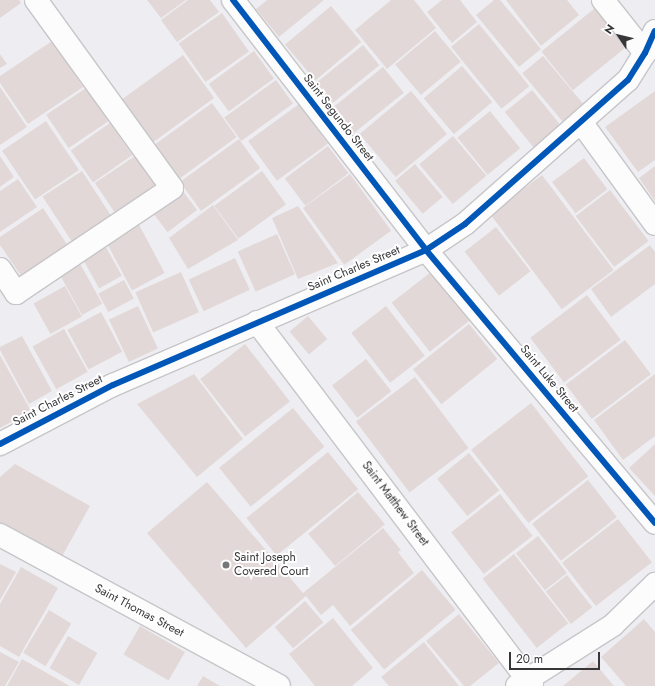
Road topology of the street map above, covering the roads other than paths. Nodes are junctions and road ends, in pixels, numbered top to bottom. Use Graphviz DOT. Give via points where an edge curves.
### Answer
graph roads {
  1 [pos="36,0"];
  2 [pos="233,0"];
  3 [pos="603,0"];
  4 [pos="655,30"];
  5 [pos="645,53"];
  6 [pos="581,122"];
  7 [pos="655,224"];
  8 [pos="426,250"];
  9 [pos="0,269"];
  10 [pos="257,322"];
  11 [pos="0,444"];
  12 [pos="655,523"];
  13 [pos="0,535"];
  14 [pos="655,584"];
  15 [pos="525,684"];
  16 [pos="279,686"];
  1 -- 9 [label="street" via="172,188 16,293"];
  2 -- 8 [label="street, Saint Segundo Street"];
  3 -- 5 [label="street"];
  4 -- 5 [label="street, Saint Charles Street"];
  5 -- 6 [label="street, Saint Charles Street" via="628,80"];
  6 -- 7 [label="street"];
  6 -- 8 [label="street, Saint Charles Street" via="465,224"];
  8 -- 10 [label="street, Saint Charles Street"];
  8 -- 12 [label="street, Saint Luke Street"];
  10 -- 11 [label="street, Saint Charles Street" via="113,385"];
  10 -- 15 [label="street, Saint Matthew Street"];
  13 -- 16 [label="street, Saint Thomas Street"];
  14 -- 15 [label="street" via="613,625"];
}
